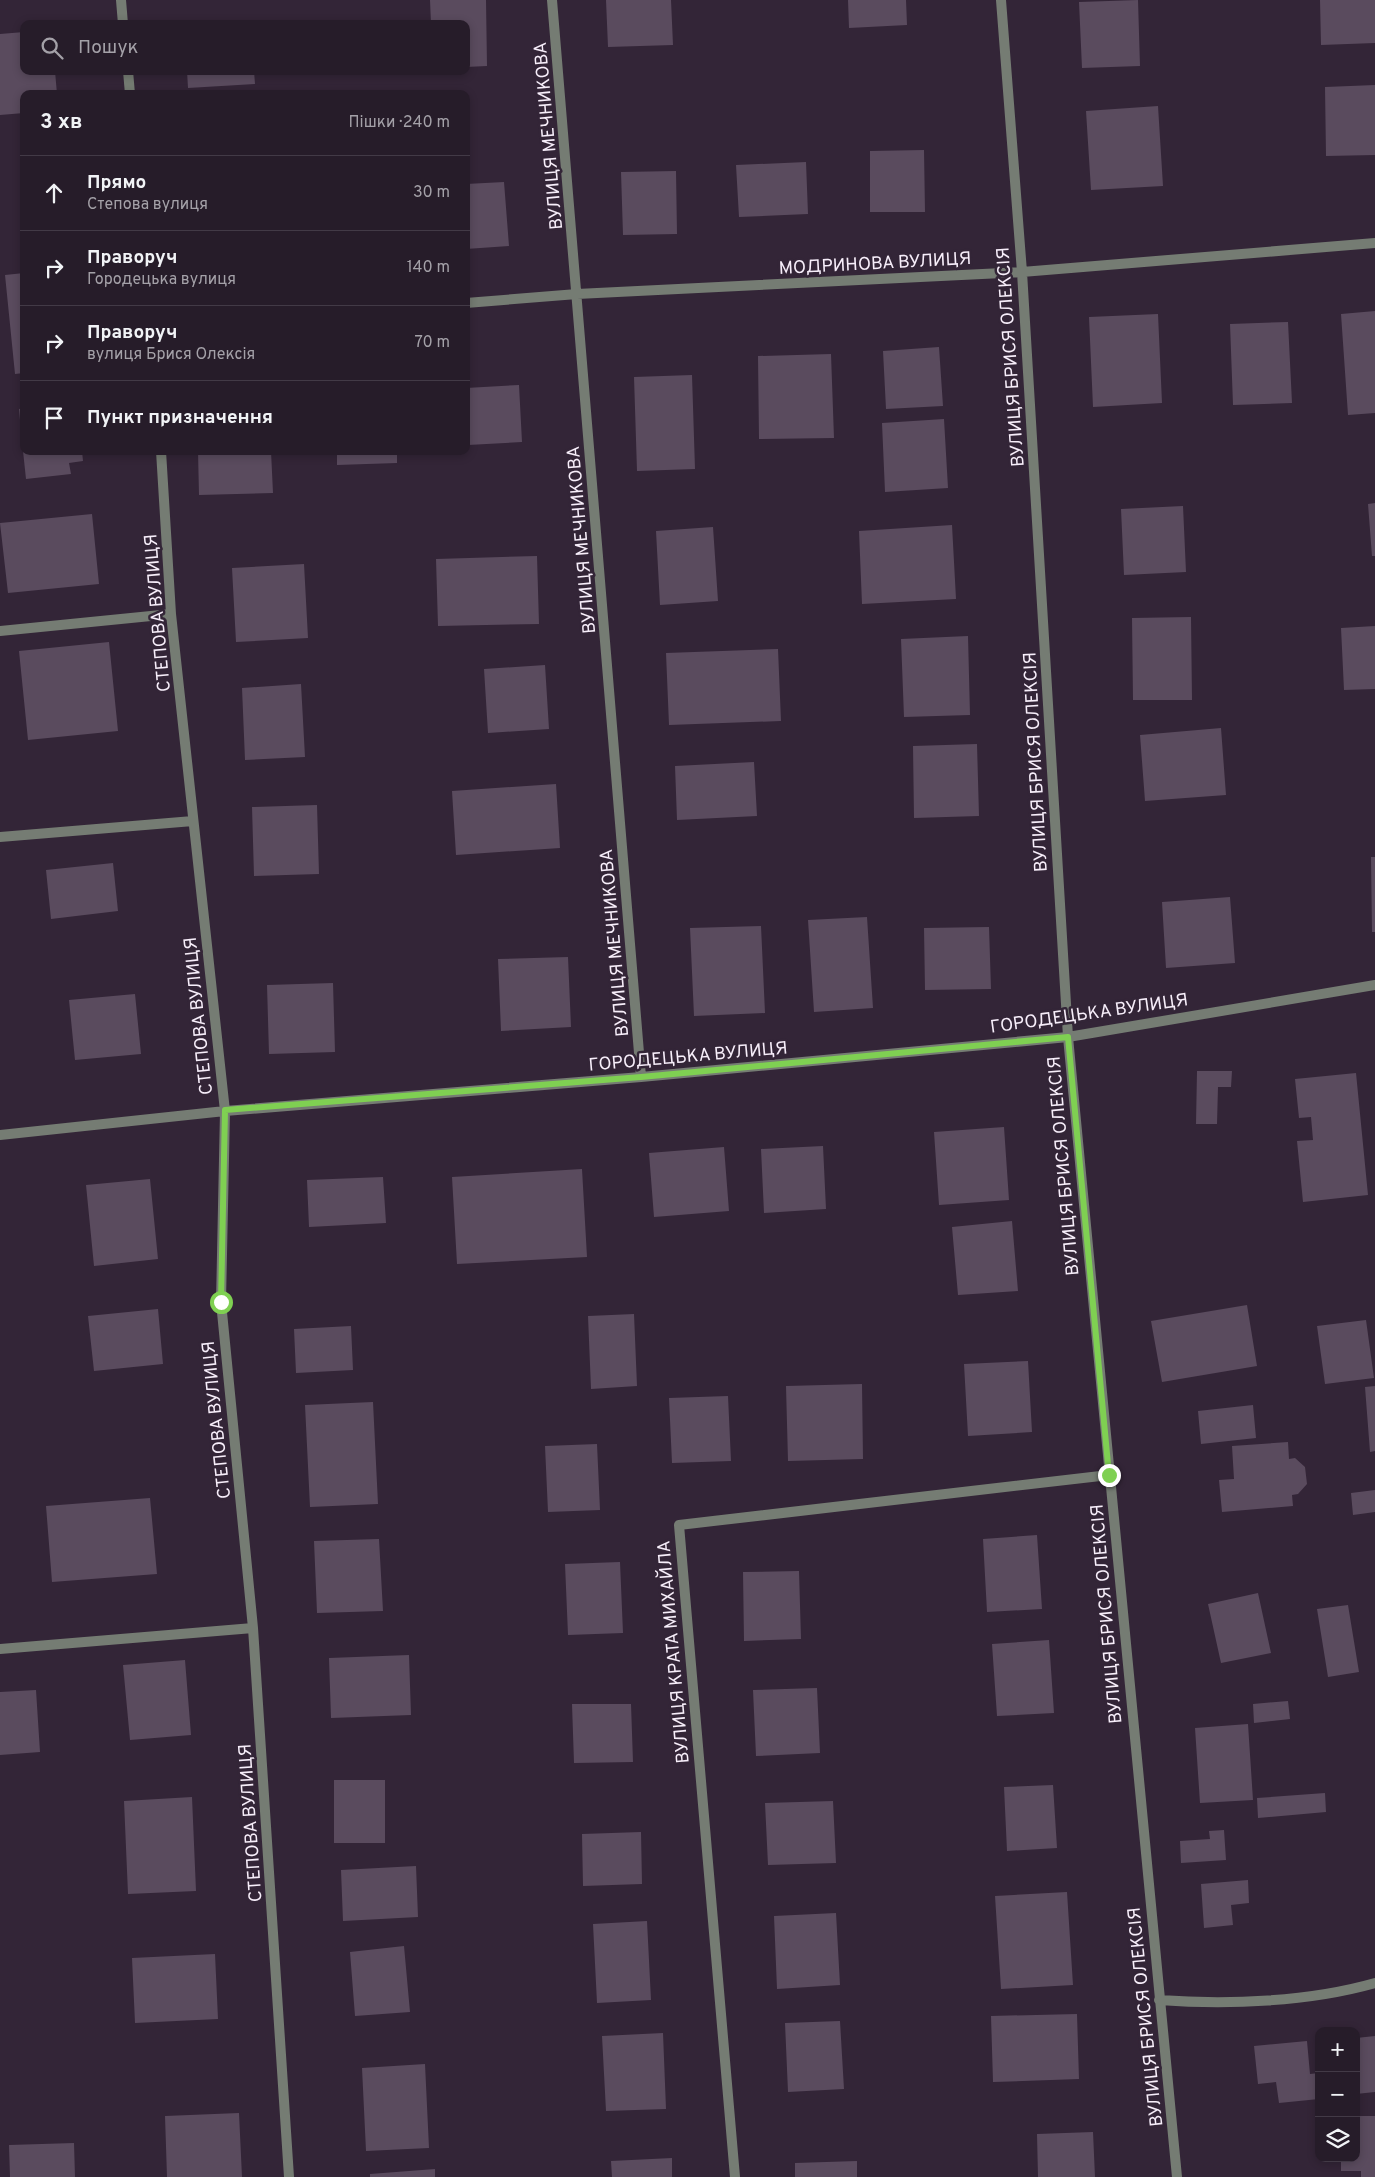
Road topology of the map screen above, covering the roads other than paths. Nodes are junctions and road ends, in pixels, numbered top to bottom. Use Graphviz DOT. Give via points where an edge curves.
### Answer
graph roads {
  1 [pos="120,0"];
  2 [pos="552,0"];
  3 [pos="1001,0"];
  4 [pos="122,20"];
  5 [pos="128,75"];
  6 [pos="130,90"];
  7 [pos="1375,243"];
  8 [pos="1022,272"];
  9 [pos="577,294"];
  10 [pos="470,303"];
  11 [pos="161,455"];
  12 [pos="171,614"];
  13 [pos="0,631"];
  14 [pos="193,821"];
  15 [pos="0,837"];
  16 [pos="1375,985"];
  17 [pos="1068,1037"];
  18 [pos="641,1077"];
  19 [pos="225,1110"];
  20 [pos="0,1135"];
  21 [pos="1109,1475"];
  22 [pos="253,1628"];
  23 [pos="0,1649"];
  24 [pos="1375,1984"];
  25 [pos="1159,2000"];
  26 [pos="289,2177"];
  27 [pos="735,2177"];
  28 [pos="1177,2177"];
  1 -- 4 [label="street"];
  2 -- 9 [label="street, ВУЛИЦЯ МЕЧНИКОВА"];
  3 -- 8 [label="street, ВУЛИЦЯ БРИСЯ ОЛЕКСІЯ"];
  5 -- 6 [label="street"];
  7 -- 8 [label="street, МОДРИНОВА ВУЛИЦЯ"];
  8 -- 9 [label="street, МОДРИНОВА ВУЛИЦЯ"];
  8 -- 17 [label="street, ВУЛИЦЯ БРИСЯ ОЛЕКСІЯ"];
  9 -- 10 [label="street, МОДРИНОВА ВУЛИЦЯ"];
  9 -- 18 [label="street, ВУЛИЦЯ МЕЧНИКОВА"];
  11 -- 12 [label="street, СТЕПОВА ВУЛИЦЯ"];
  12 -- 13 [label="street"];
  12 -- 14 [label="street, СТЕПОВА ВУЛИЦЯ"];
  14 -- 15 [label="street"];
  14 -- 19 [label="street, СТЕПОВА ВУЛИЦЯ"];
  16 -- 17 [label="street, ГОРОДЕЦЬКА ВУЛИЦЯ"];
  17 -- 18 [label="street, ГОРОДЕЦЬКА ВУЛИЦЯ"];
  17 -- 21 [label="street, ВУЛИЦЯ БРИСЯ ОЛЕКСІЯ"];
  18 -- 19 [label="street, ГОРОДЕЦЬКА ВУЛИЦЯ"];
  19 -- 20 [label="street, ГОРОДЕЦЬКА ВУЛИЦЯ"];
  19 -- 22 [label="street, СТЕПОВА ВУЛИЦЯ" via="221,1302"];
  21 -- 25 [label="street, ВУЛИЦЯ БРИСЯ ОЛЕКСІЯ"];
  21 -- 27 [label="street, ВУЛИЦЯ КРАТА МИХАЙЛА" via="679,1525"];
  22 -- 23 [label="street"];
  22 -- 26 [label="street, СТЕПОВА ВУЛИЦЯ"];
  24 -- 25 [label="street" via="1344,1992 1214,2004"];
  25 -- 28 [label="street, ВУЛИЦЯ БРИСЯ ОЛЕКСІЯ"];
}
